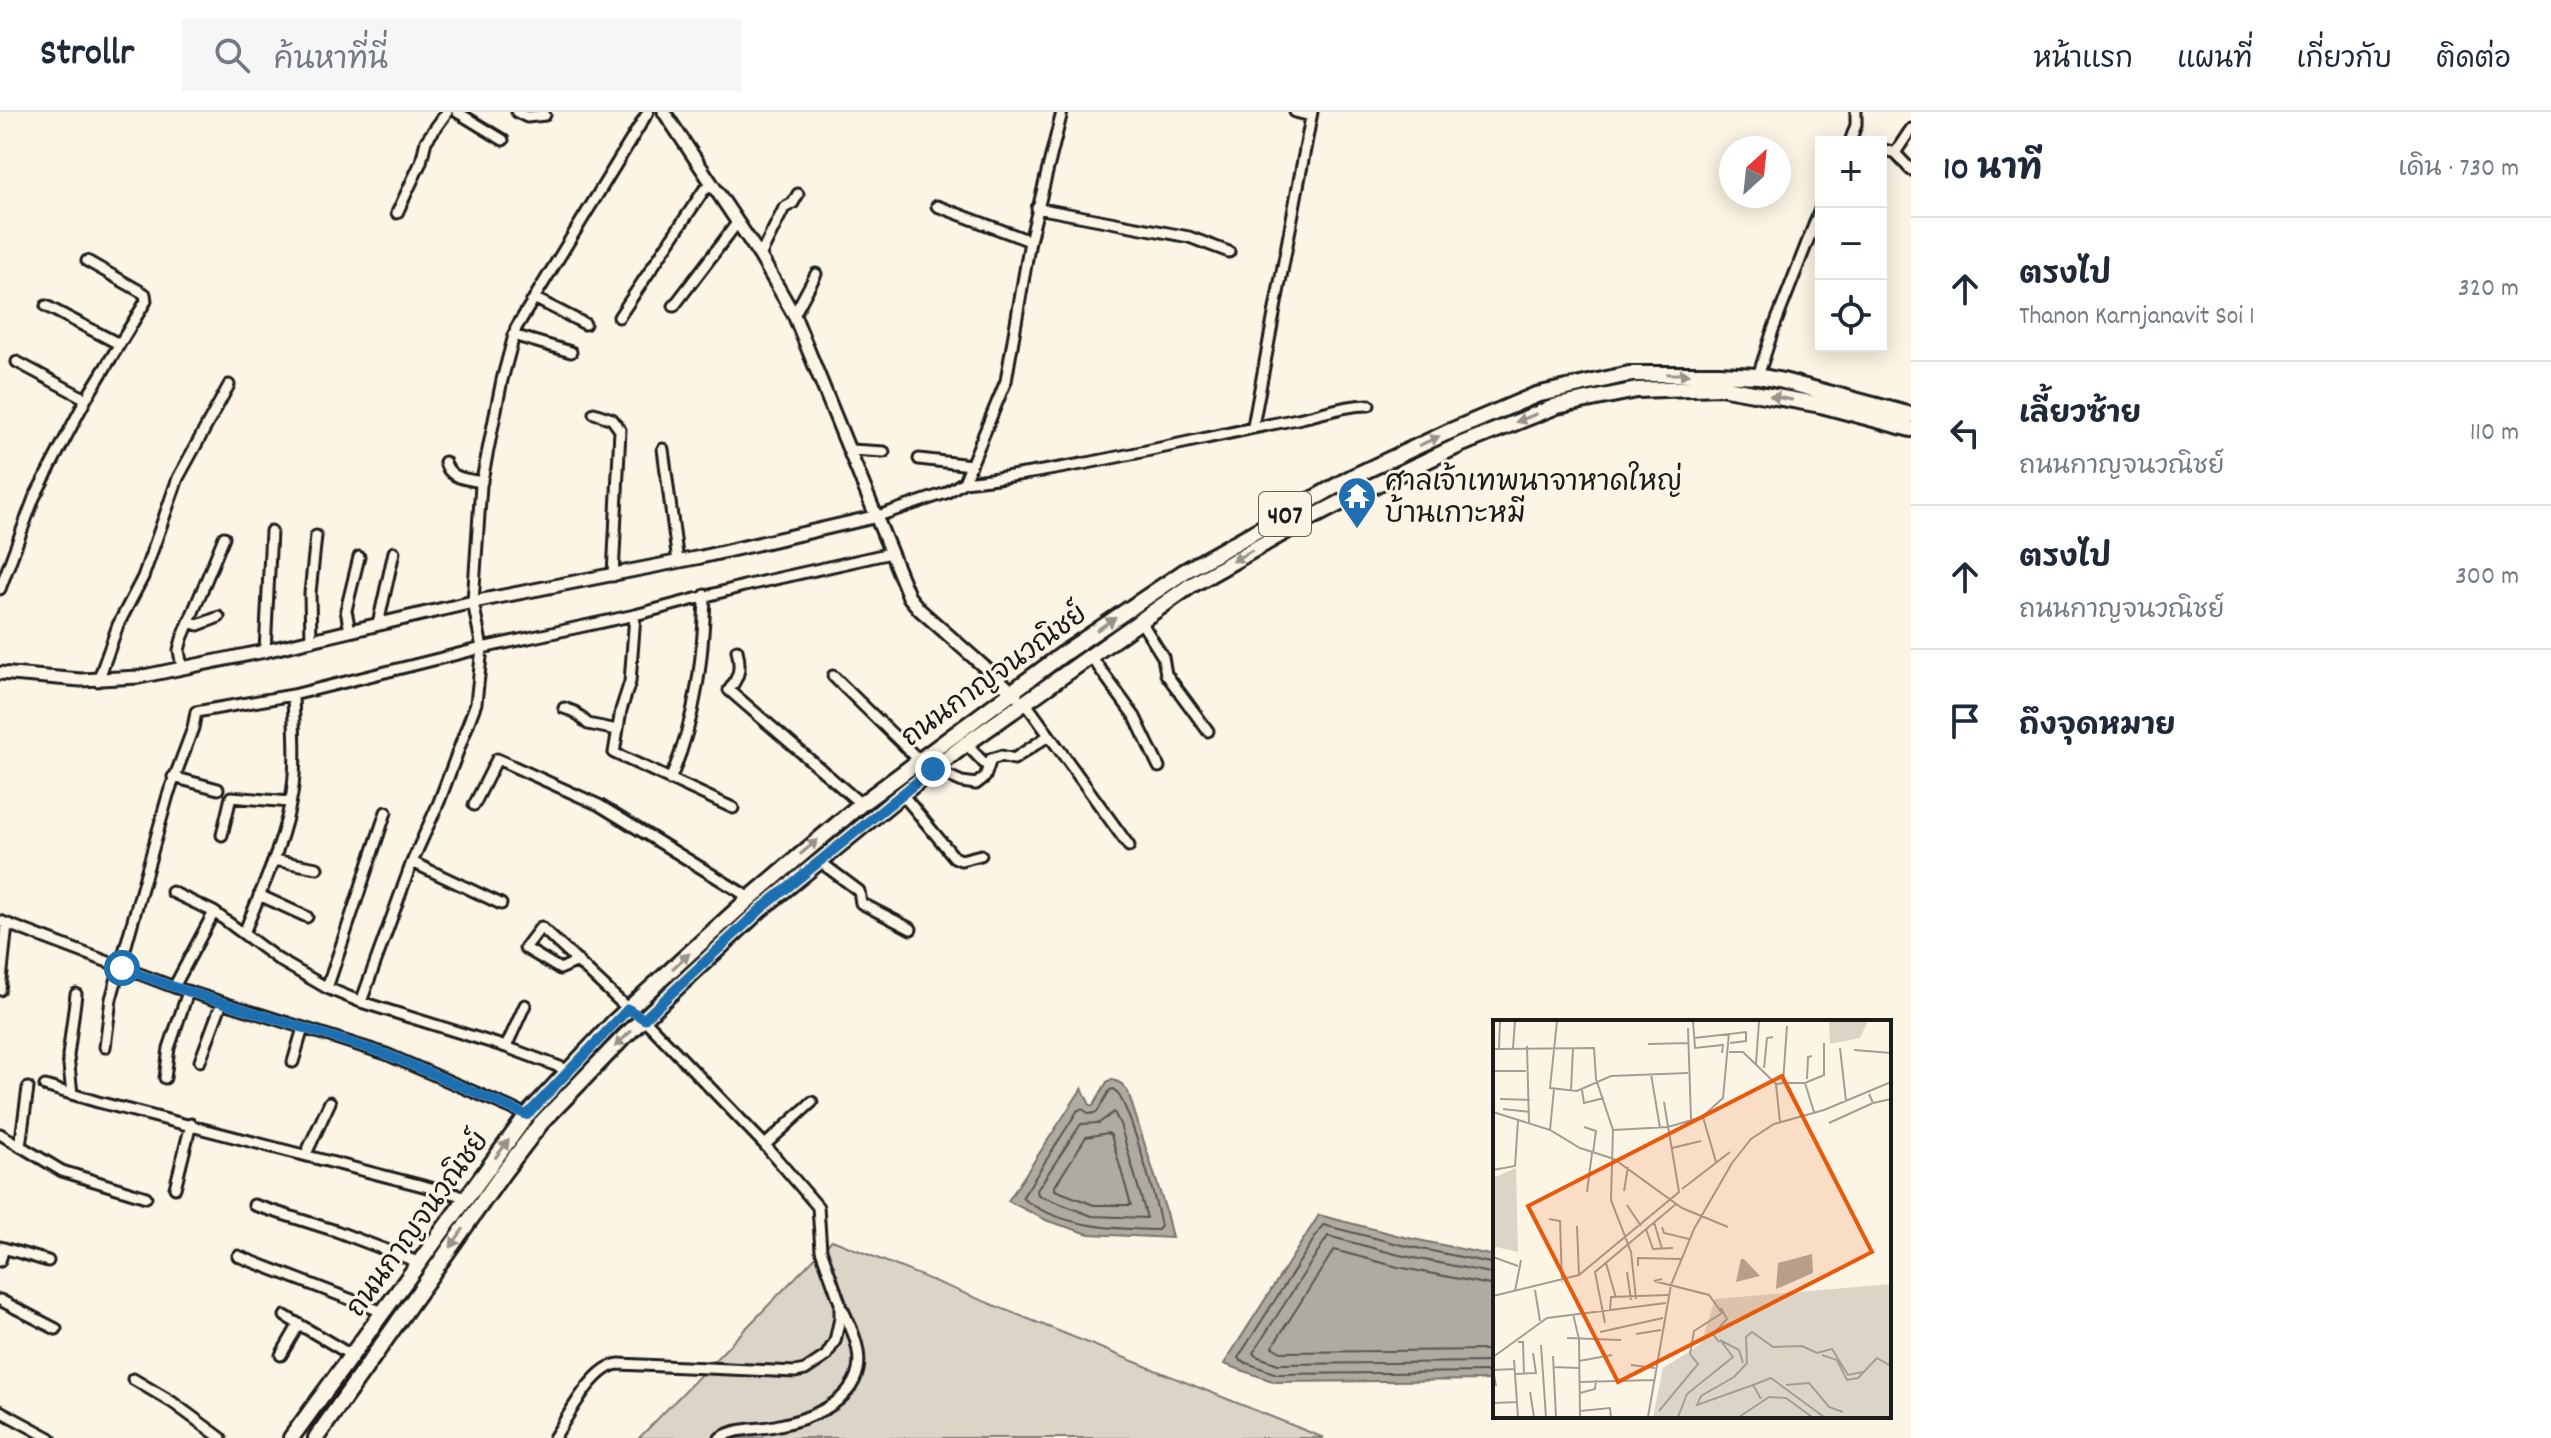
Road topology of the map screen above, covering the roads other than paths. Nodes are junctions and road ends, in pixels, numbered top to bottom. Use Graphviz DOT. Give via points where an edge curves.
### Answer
graph roads {
  1 [pos="447,112"];
  2 [pos="457,112"];
  3 [pos="517,112"];
  4 [pos="648,112"];
  5 [pos="664,112"];
  6 [pos="1062,112"];
  7 [pos="1295,112"];
  8 [pos="1856,112"];
  9 [pos="1312,114"];
  10 [pos="545,115"];
  11 [pos="1911,129"];
  12 [pos="1854,136"];
  13 [pos="503,140"];
  14 [pos="1887,151"];
  15 [pos="1895,153"];
  16 [pos="1911,170"];
  17 [pos="712,186"];
  18 [pos="798,194"];
  19 [pos="937,206"];
  20 [pos="1037,208"];
  21 [pos="1821,208"];
  22 [pos="397,213"];
  23 [pos="737,223"];
  24 [pos="1030,241"];
  25 [pos="1229,252"];
  26 [pos="760,256"];
  27 [pos="87,261"];
  28 [pos="816,274"];
  29 [pos="534,298"];
  30 [pos="46,306"];
  31 [pos="674,306"];
  32 [pos="794,315"];
  33 [pos="619,317"];
  34 [pos="585,324"];
  35 [pos="513,335"];
  36 [pos="119,344"];
  37 [pos="571,352"];
  38 [pos="17,362"];
  39 [pos="1758,376"];
  40 [pos="229,385"];
  41 [pos="86,399"];
  42 [pos="1369,405"];
  43 [pos="594,413"];
  44 [pos="1911,415"];
  45 [pos="1253,426"];
  46 [pos="1911,429"];
  47 [pos="663,449"];
  48 [pos="851,450"];
  49 [pos="884,452"];
  50 [pos="919,459"];
  51 [pos="445,462"];
  52 [pos="971,465"];
  53 [pos="482,482"];
  54 [pos="964,482"];
  55 [pos="878,516"];
  56 [pos="271,531"];
  57 [pos="316,536"];
  58 [pos="224,537"];
  59 [pos="394,552"];
  60 [pos="891,553"];
  61 [pos="359,557"];
  62 [pos="678,562"];
  63 [pos="613,576"];
  64 [pos="0,589"];
  65 [pos="705,595"];
  66 [pos="473,602"];
  67 [pos="635,615"];
  68 [pos="219,617"];
  69 [pos="1140,620"];
  70 [pos="189,622"];
  71 [pos="378,624"];
  72 [pos="350,631"];
  73 [pos="311,641"];
  74 [pos="482,648"];
  75 [pos="737,650"];
  76 [pos="265,651"];
  77 [pos="1090,655"];
  78 [pos="182,668"];
  79 [pos="0,673"];
  80 [pos="833,676"];
  81 [pos="98,681"];
  82 [pos="1012,692"];
  83 [pos="293,695"];
  84 [pos="1025,702"];
  85 [pos="564,708"];
  86 [pos="617,730"];
  87 [pos="1208,731"];
  88 [pos="1048,736"];
  89 [pos="966,744"];
  90 [pos="919,760"];
  91 [pos="988,767"];
  92 [pos="1159,767"];
  93 [pos="933,769"];
  94 [pos="173,777"];
  95 [pos="670,780"];
  96 [pos="218,789"];
  97 [pos="902,794"];
  98 [pos="290,802"];
  99 [pos="861,804"];
  100 [pos="474,805"];
  101 [pos="733,808"];
  102 [pos="386,812"];
  103 [pos="222,835"];
  104 [pos="1129,846"];
  105 [pos="981,855"];
  106 [pos="274,860"];
  107 [pos="819,861"];
  108 [pos="412,862"];
  109 [pos="317,868"];
  110 [pos="172,892"];
  111 [pos="259,895"];
  112 [pos="501,904"];
  113 [pos="756,904"];
  114 [pos="214,912"];
  115 [pos="307,917"];
  116 [pos="4,922"];
  117 [pos="911,929"];
  118 [pos="244,933"];
  119 [pos="578,961"];
  120 [pos="122,968"];
  121 [pos="174,987"];
  122 [pos="327,988"];
  123 [pos="0,990"];
  124 [pos="188,992"];
  125 [pos="76,994"];
  126 [pos="222,1002"];
  127 [pos="361,1002"];
  128 [pos="525,1005"];
  129 [pos="628,1009"];
  130 [pos="644,1019"];
  131 [pos="303,1028"];
  132 [pos="105,1047"];
  133 [pos="506,1047"];
  134 [pos="200,1061"];
  135 [pos="293,1062"];
  136 [pos="568,1070"];
  137 [pos="165,1078"];
  138 [pos="45,1086"];
  139 [pos="28,1088"];
  140 [pos="72,1094"];
  141 [pos="330,1102"];
  142 [pos="812,1102"];
  143 [pos="527,1115"];
  144 [pos="191,1124"];
  145 [pos="0,1134"];
  146 [pos="765,1145"];
  147 [pos="20,1146"];
  148 [pos="306,1154"];
  149 [pos="175,1188"];
  150 [pos="146,1197"];
  151 [pos="466,1197"];
  152 [pos="254,1205"];
  153 [pos="2,1247"];
  154 [pos="238,1256"];
  155 [pos="0,1261"];
  156 [pos="48,1261"];
  157 [pos="418,1262"];
  158 [pos="0,1300"];
  159 [pos="840,1303"];
  160 [pos="383,1312"];
  161 [pos="285,1316"];
  162 [pos="299,1324"];
  163 [pos="56,1329"];
  164 [pos="281,1355"];
  165 [pos="351,1355"];
  166 [pos="133,1379"];
  167 [pos="0,1411"];
  168 [pos="50,1438"];
  169 [pos="221,1438"];
  170 [pos="291,1438"];
  171 [pos="316,1438"];
  172 [pos="554,1438"];
  173 [pos="720,1438"];
  1 -- 22 [label="street" via="430,134"];
  2 -- 13 [label="street"];
  3 -- 10 [label="street"];
  4 -- 29 [label="street"];
  5 -- 17 [label="street"];
  6 -- 20 [label="street"];
  7 -- 9 [label="street"];
  8 -- 12 [label="street"];
  9 -- 45 [label="street"];
  11 -- 15 [label="street"];
  14 -- 15 [label="street"];
  15 -- 16 [label="street"];
  17 -- 23 [label="street"];
  17 -- 33 [label="street" via="704,190"];
  18 -- 26 [label="street" via="784,208"];
  19 -- 24 [label="street"];
  20 -- 24 [label="street"];
  20 -- 25 [label="street" via="1189,237"];
  21 -- 39 [label="street"];
  23 -- 26 [label="street"];
  23 -- 31 [label="street"];
  24 -- 52 [label="street" via="1006,381"];
  26 -- 32 [label="street"];
  27 -- 36 [label="street" via="145,294 146,301"];
  28 -- 32 [label="street"];
  29 -- 34 [label="street"];
  29 -- 35 [label="street"];
  30 -- 36 [label="street"];
  32 -- 48 [label="street"];
  35 -- 37 [label="street"];
  35 -- 53 [label="street"];
  36 -- 41 [label="street"];
  38 -- 41 [label="street"];
  39 -- 44 [label="main road, ถนนกาญจนวณิชย์ / 407"];
  82 -- 39 [label="main road, ถนนกาญจนวณิชย์ / 407, one-way" via="1185,571 1352,477 1458,428 1536,395 1629,374"];
  40 -- 81 [label="street" via="178,478"];
  41 -- 64 [label="street" via="34,498"];
  42 -- 45 [label="street"];
  43 -- 63 [label="street" via="612,419 620,430"];
  45 -- 54 [label="street" via="1033,475"];
  46 -- 69 [label="main road, ถนนกาญจนวณิชย์ / 407, one-way" via="1821,405 1720,387 1637,390 1557,406 1375,485 1228,564"];
  47 -- 62 [label="street"];
  48 -- 49 [label="street"];
  48 -- 55 [label="street"];
  50 -- 52 [label="street"];
  51 -- 53 [label="street" via="452,474"];
  52 -- 54 [label="street"];
  53 -- 66 [label="street"];
  54 -- 55 [label="street"];
  55 -- 60 [label="street"];
  55 -- 62 [label="street"];
  56 -- 76 [label="street"];
  57 -- 73 [label="street"];
  58 -- 70 [label="street"];
  59 -- 71 [label="street"];
  60 -- 65 [label="street"];
  60 -- 82 [label="street" via="916,606"];
  61 -- 72 [label="street" via="346,610"];
  62 -- 63 [label="street"];
  63 -- 66 [label="street"];
  65 -- 67 [label="street"];
  65 -- 95 [label="street" via="703,653 688,736"];
  66 -- 71 [label="street"];
  66 -- 74 [label="street"];
  67 -- 74 [label="street"];
  67 -- 86 [label="street" via="631,678"];
  68 -- 70 [label="street" via="198,625"];
  69 -- 77 [label="main road, ถนนกาญจนวณิชย์ / 407"];
  69 -- 87 [label="street" via="1163,657 1166,674"];
  70 -- 78 [label="street" via="179,650"];
  71 -- 72 [label="street"];
  72 -- 73 [label="street"];
  73 -- 76 [label="street"];
  74 -- 83 [label="street"];
  74 -- 108 [label="street" via="472,717"];
  75 -- 99 [label="street" via="741,665 729,690"];
  76 -- 78 [label="street"];
  77 -- 84 [label="main road, ถนนกาญจนวณิชย์ / 407"];
  77 -- 92 [label="street" via="1135,717"];
  78 -- 81 [label="street"];
  79 -- 81 [label="street"];
  80 -- 90 [label="street"];
  82 -- 84 [label="street"];
  82 -- 90 [label="main road, ถนนกาญจนวณิชย์ / 407"];
  83 -- 94 [label="street" via="196,712"];
  83 -- 98 [label="street"];
  84 -- 88 [label="street"];
  84 -- 89 [label="main road, ถนนกาญจนวณิชย์ / 407"];
  85 -- 86 [label="street" via="588,724"];
  86 -- 95 [label="street" via="616,755"];
  88 -- 91 [label="street" via="1014,759 993,757"];
  88 -- 104 [label="street"];
  89 -- 91 [label="street"];
  89 -- 93 [label="main road, ถนนกาญจนวณิชย์ / 407"];
  90 -- 99 [label="main road, ถนนกาญจนวณิชย์ / 407"];
  91 -- 93 [label="street" via="983,780 972,785"];
  93 -- 97 [label="main road, ถนนกาญจนวณิชย์ / 407"];
  94 -- 96 [label="street"];
  94 -- 120 [label="street"];
  95 -- 101 [label="street"];
  97 -- 105 [label="street" via="954,857"];
  97 -- 107 [label="main road, ถนนกาญจนวณิชย์ / 407"];
  98 -- 103 [label="street" via="231,797"];
  98 -- 106 [label="street"];
  113 -- 99 [label="main road, ถนนกาญจนวณิชย์ / 407, one-way"];
  100 -- 113 [label="street" via="497,759 599,805"];
  102 -- 122 [label="street"];
  106 -- 109 [label="street"];
  106 -- 111 [label="street"];
  107 -- 113 [label="main road, ถนนกาญจนวณิชย์ / 407"];
  107 -- 117 [label="street" via="859,891 861,903"];
  108 -- 112 [label="street"];
  108 -- 127 [label="street"];
  110 -- 114 [label="street"];
  111 -- 115 [label="street"];
  111 -- 118 [label="street"];
  129 -- 113 [label="main road, ถนนกาญจนวณิชย์, one-way"];
  113 -- 130 [label="main road, ถนนกาญจนวณิชย์"];
  114 -- 118 [label="street"];
  114 -- 121 [label="street"];
  116 -- 120 [label="street"];
  116 -- 123 [label="street"];
  118 -- 122 [label="street"];
  119 -- 119 [label="street" via="541,927 525,948 560,969"];
  119 -- 129 [label="street"];
  120 -- 121 [label="street"];
  120 -- 132 [label="street" via="111,999"];
  121 -- 124 [label="street"];
  122 -- 127 [label="street"];
  124 -- 126 [label="street"];
  124 -- 137 [label="street"];
  125 -- 140 [label="street" via="68,1056"];
  126 -- 131 [label="street"];
  126 -- 134 [label="street"];
  127 -- 133 [label="street"];
  128 -- 133 [label="street"];
  129 -- 130 [label="street"];
  129 -- 136 [label="main road, ถนนกาญจนวณิชย์"];
  130 -- 146 [label="street"];
  130 -- 171 [label="main road, ถนนกาญจนวณิชย์, one-way" via="541,1123"];
  131 -- 135 [label="street"];
  131 -- 143 [label="street" via="386,1054"];
  133 -- 136 [label="street"];
  136 -- 143 [label="main road, ถนนกาญจนวณิชย์"];
  138 -- 140 [label="street"];
  139 -- 147 [label="street"];
  140 -- 144 [label="street"];
  141 -- 148 [label="street"];
  142 -- 146 [label="street"];
  151 -- 143 [label="main road, ถนนกาญจนวณิชย์, one-way"];
  144 -- 148 [label="street"];
  144 -- 149 [label="street"];
  145 -- 147 [label="street"];
  146 -- 159 [label="street" via="818,1207 821,1250"];
  147 -- 150 [label="street" via="62,1171"];
  148 -- 151 [label="street"];
  151 -- 157 [label="main road, ถนนกาญจนวณิชย์"];
  152 -- 157 [label="street"];
  153 -- 155 [label="street"];
  153 -- 156 [label="street"];
  154 -- 160 [label="street"];
  157 -- 160 [label="main road, ถนนกาญจนวณิชย์"];
  158 -- 163 [label="street"];
  159 -- 172 [label="street" via="833,1346 805,1370 614,1364 601,1370"];
  159 -- 173 [label="street" via="858,1355 847,1393 816,1414"];
  160 -- 165 [label="main road, ถนนกาญจนวณิชย์"];
  161 -- 162 [label="street"];
  162 -- 164 [label="street"];
  162 -- 165 [label="street"];
  165 -- 170 [label="main road, ถนนกาญจนวณิชย์"];
  166 -- 169 [label="street"];
  167 -- 168 [label="street"];
}
